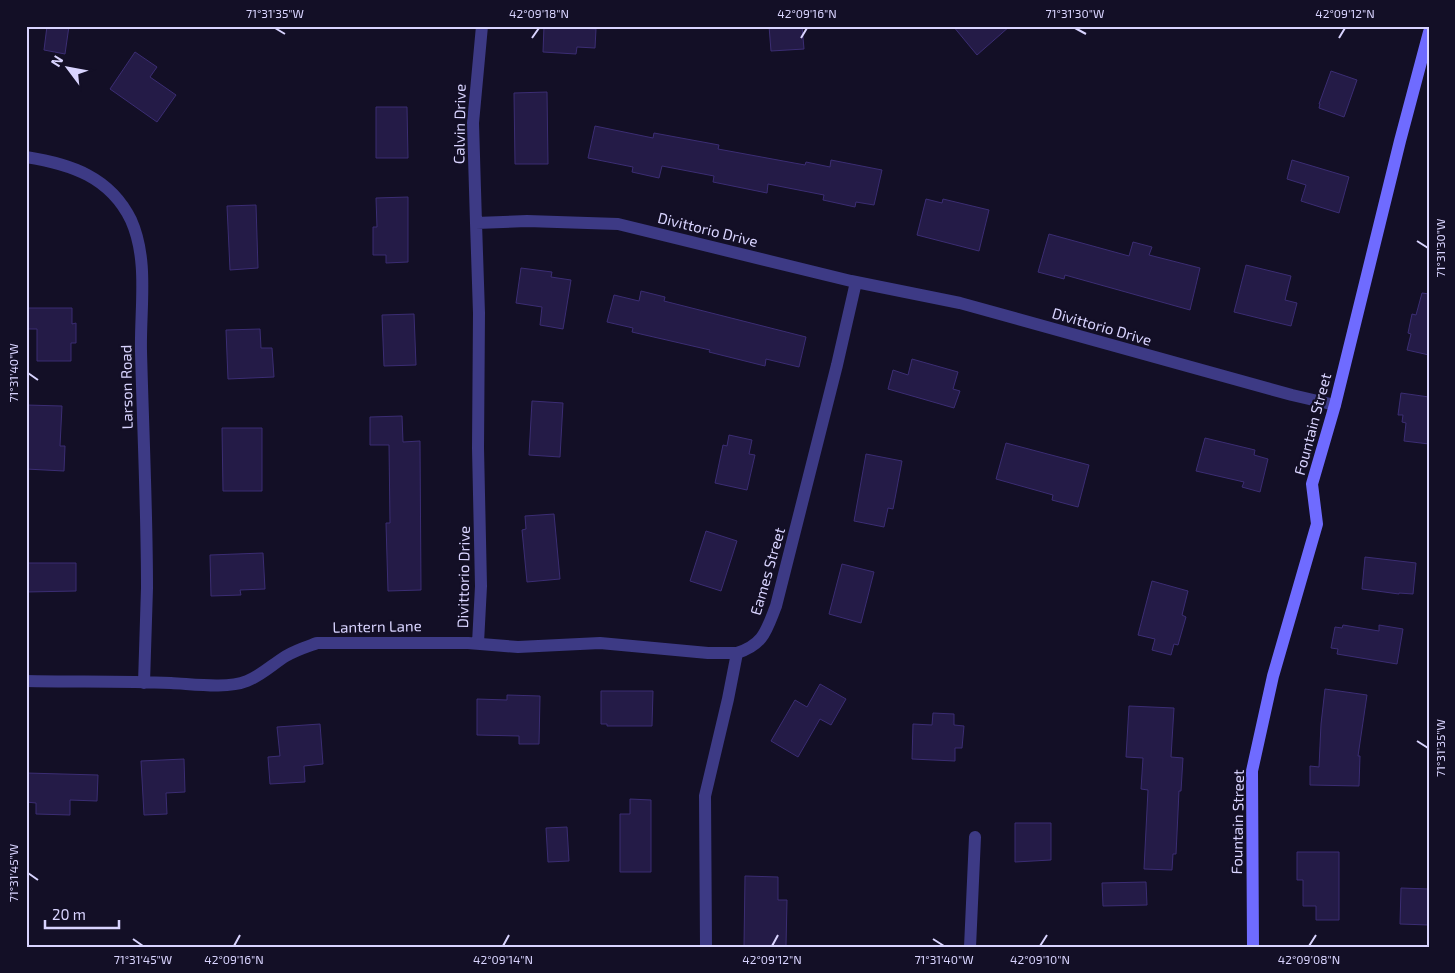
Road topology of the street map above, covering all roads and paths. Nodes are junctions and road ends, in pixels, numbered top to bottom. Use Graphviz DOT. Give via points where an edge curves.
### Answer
graph roads {
  1 [pos="482,26"];
  2 [pos="1429,32"];
  3 [pos="26,157"];
  4 [pos="476,223"];
  5 [pos="856,282"];
  6 [pos="1335,405"];
  7 [pos="478,643"];
  8 [pos="738,653"];
  9 [pos="26,681"];
  10 [pos="144,683"];
  11 [pos="975,837"];
  12 [pos="706,947"];
  13 [pos="970,947"];
  14 [pos="1253,947"];
  1 -- 4 [label="street, Calvin Drive" via="473,123"];
  2 -- 6 [label="street, Fountain Street"];
  3 -- 10 [label="street, Larson Road" via="87,173 106,186 127,213 138,242 141,260 146,578"];
  4 -- 5 [label="street, Divittorio Drive" via="618,224"];
  4 -- 7 [label="street, Divittorio Drive" via="481,586"];
  5 -- 6 [label="street, Divittorio Drive" via="960,303"];
  5 -- 8 [label="street, Eames Street" via="776,606 762,638 752,648"];
  6 -- 14 [label="street, Fountain Street" via="1312,484 1317,524 1273,676 1252,771"];
  7 -- 8 [label="street, Lantern Lane" via="518,647 600,643"];
  7 -- 10 [label="street, Lantern Lane" via="318,643 300,648 246,681 207,685"];
  8 -- 12 [label="street" via="705,796"];
  9 -- 10 [label="street, Lantern Lane"];
  11 -- 13 [label="street"];
}
